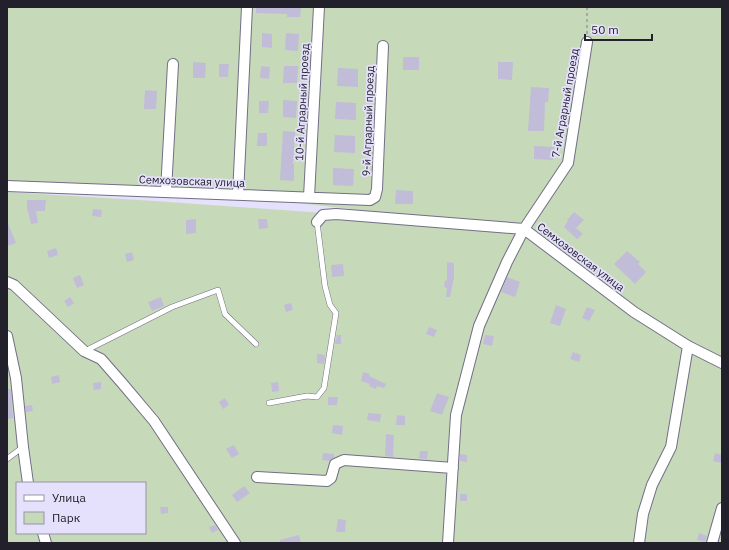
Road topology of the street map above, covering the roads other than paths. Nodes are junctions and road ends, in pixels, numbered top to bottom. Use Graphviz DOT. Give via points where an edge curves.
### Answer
graph roads {
  1 [pos="248,7"];
  2 [pos="319,7"];
  3 [pos="588,42"];
  4 [pos="383,46"];
  5 [pos="173,64"];
  6 [pos="7,186"];
  7 [pos="166,191"];
  8 [pos="238,195"];
  9 [pos="309,197"];
  10 [pos="375,197"];
  11 [pos="317,222"];
  12 [pos="524,228"];
  13 [pos="7,282"];
  14 [pos="7,336"];
  15 [pos="256,344"];
  16 [pos="688,346"];
  17 [pos="84,351"];
  18 [pos="722,363"];
  19 [pos="269,403"];
  20 [pos="23,447"];
  21 [pos="7,459"];
  22 [pos="452,468"];
  23 [pos="256,477"];
  24 [pos="28,482"];
  25 [pos="722,508"];
  26 [pos="235,543"];
  27 [pos="448,543"];
  28 [pos="639,543"];
  29 [pos="712,543"];
  1 -- 8 [label="street"];
  2 -- 9 [label="street, 10-й Аграрный проезд"];
  3 -- 12 [label="street, 7-й Аграрный проезд" via="568,162"];
  4 -- 10 [label="street, 9-й Аграрный проезд"];
  5 -- 7 [label="street"];
  6 -- 7 [label="street, Семхозовская улица"];
  7 -- 8 [label="street, Семхозовская улица"];
  8 -- 9 [label="street, Семхозовская улица"];
  9 -- 10 [label="street, Семхозовская улица" via="370,200"];
  11 -- 12 [label="street, Семхозовская улица" via="323,215 336,214"];
  11 -- 19 [label="lane" via="325,286 330,305 336,313 324,388 317,397 307,396"];
  12 -- 16 [label="street, Семхозовская улица" via="634,312"];
  12 -- 22 [label="street, 7-й Аграрный проезд" via="479,326 456,415"];
  13 -- 17 [label="street" via="14,285"];
  14 -- 20 [label="street" via="16,378"];
  15 -- 17 [label="lane" via="226,314 218,290 172,307"];
  16 -- 18 [label="street, Семхозовская улица"];
  16 -- 28 [label="street" via="670,447 652,485 643,514"];
  17 -- 26 [label="street" via="101,359 154,421"];
  20 -- 21 [label="lane"];
  20 -- 24 [label="street"];
  22 -- 23 [label="street" via="344,460 335,464 331,478 327,481"];
  22 -- 27 [label="street, 7-й Аграрный проезд"];
  25 -- 29 [label="street"];
}
